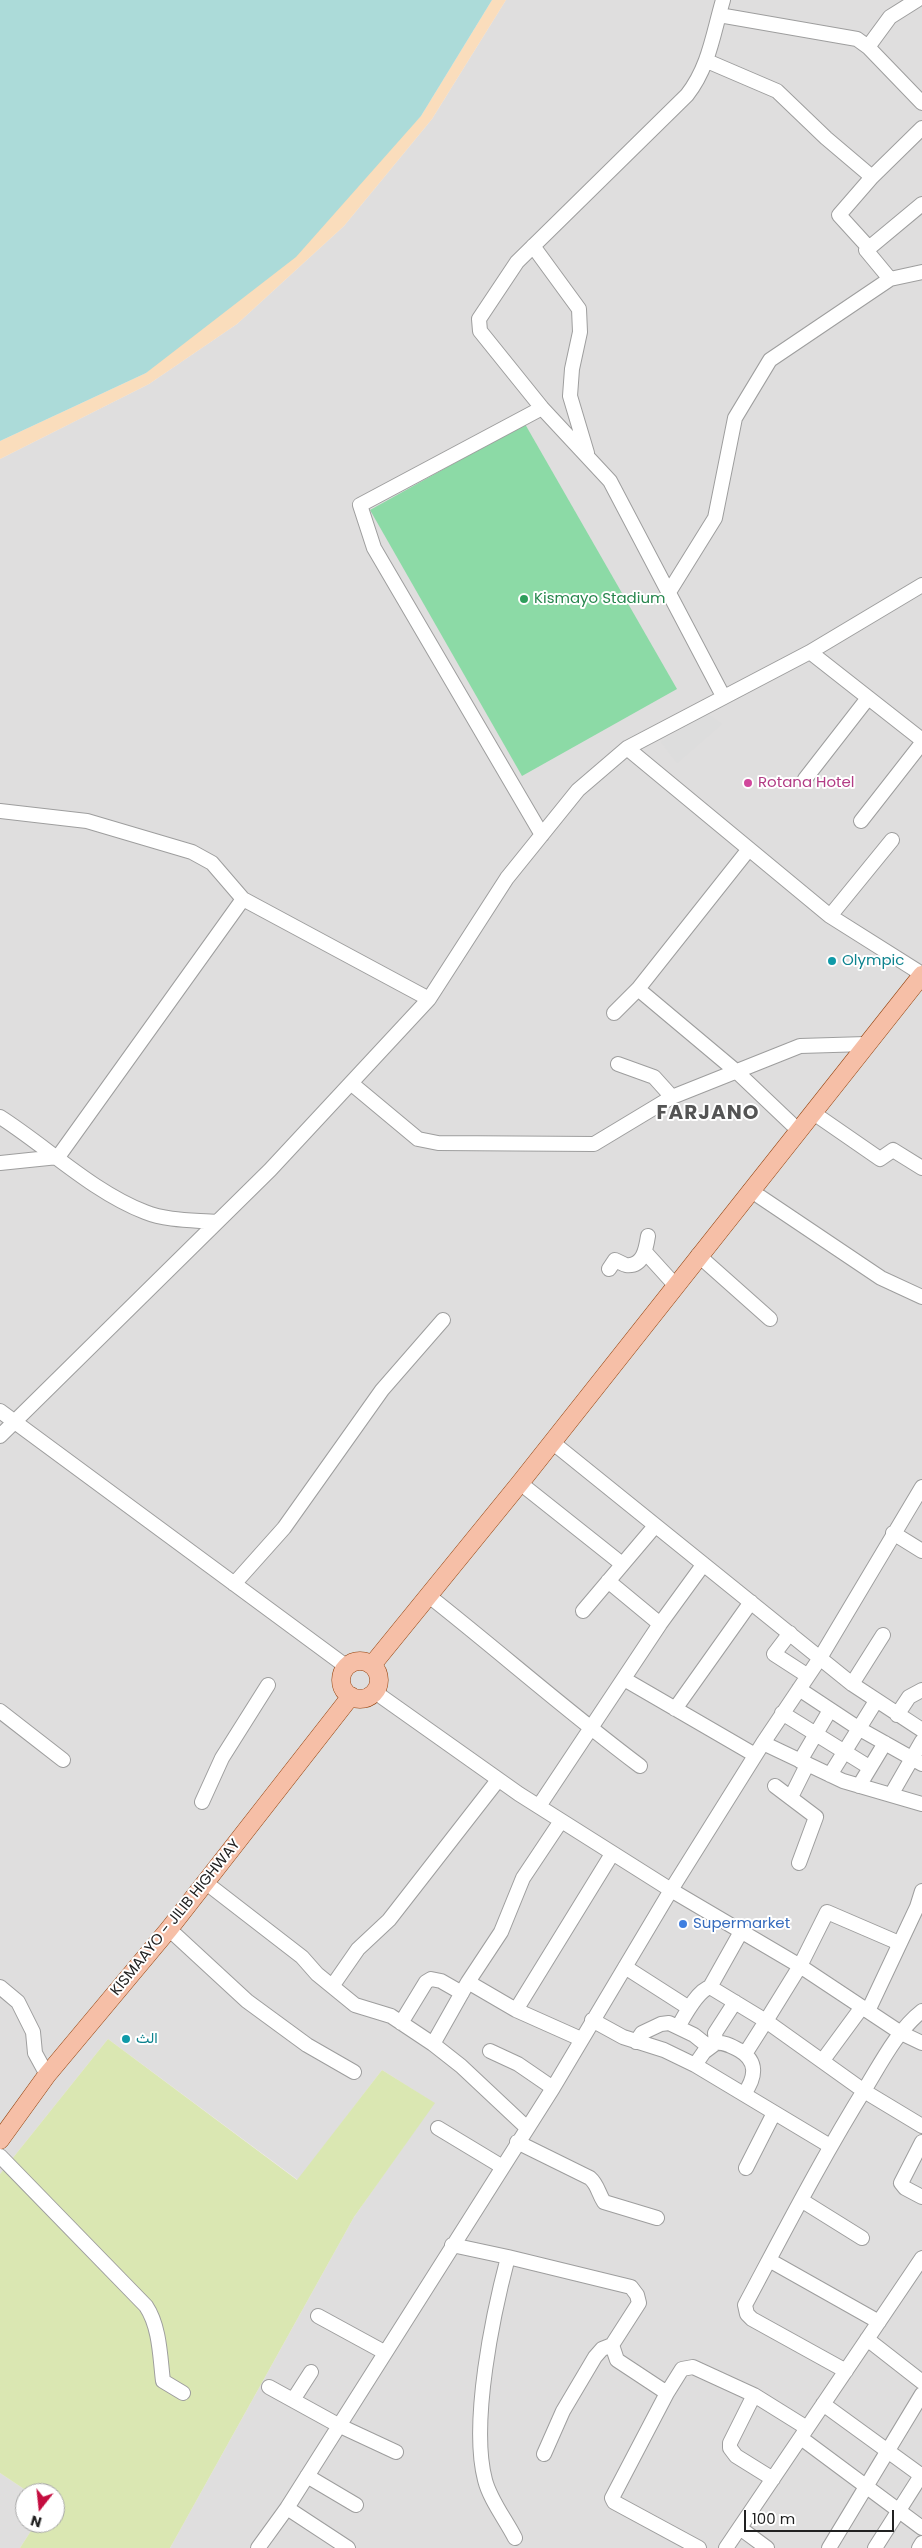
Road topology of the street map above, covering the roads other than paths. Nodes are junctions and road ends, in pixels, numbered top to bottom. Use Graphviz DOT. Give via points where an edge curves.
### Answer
graph roads {
  1 [pos="723,0"];
  2 [pos="917,0"];
  3 [pos="719,14"];
  4 [pos="868,47"];
  5 [pos="707,61"];
  6 [pos="922,103"];
  7 [pos="922,128"];
  8 [pos="872,177"];
  9 [pos="922,204"];
  10 [pos="533,246"];
  11 [pos="869,248"];
  12 [pos="922,272"];
  13 [pos="890,279"];
  14 [pos="542,408"];
  15 [pos="588,456"];
  16 [pos="922,585"];
  17 [pos="669,592"];
  18 [pos="810,652"];
  19 [pos="723,696"];
  20 [pos="868,698"];
  21 [pos="922,741"];
  22 [pos="626,748"];
  23 [pos="805,779"];
  24 [pos="0,811"];
  25 [pos="861,821"];
  26 [pos="542,835"];
  27 [pos="892,840"];
  28 [pos="749,849"];
  29 [pos="244,900"];
  30 [pos="830,916"];
  31 [pos="922,974"];
  32 [pos="638,989"];
  33 [pos="429,999"];
  34 [pos="614,1013"];
  35 [pos="866,1044"];
  36 [pos="618,1064"];
  37 [pos="737,1072"];
  38 [pos="352,1084"];
  39 [pos="672,1097"];
  40 [pos="812,1112"];
  41 [pos="0,1117"];
  42 [pos="798,1130"];
  43 [pos="58,1158"];
  44 [pos="0,1163"];
  45 [pos="922,1168"];
  46 [pos="750,1190"];
  47 [pos="217,1222"];
  48 [pos="648,1236"];
  49 [pos="646,1253"];
  50 [pos="698,1255"];
  51 [pos="609,1269"];
  52 [pos="675,1285"];
  53 [pos="922,1297"];
  54 [pos="770,1319"];
  55 [pos="442,1320"];
  56 [pos="0,1411"];
  57 [pos="16,1422"];
  58 [pos="0,1436"];
  59 [pos="552,1442"];
  60 [pos="520,1482"];
  61 [pos="920,1495"];
  62 [pos="655,1526"];
  63 [pos="893,1533"];
  64 [pos="922,1551"];
  65 [pos="622,1564"];
  66 [pos="703,1565"];
  67 [pos="608,1581"];
  68 [pos="234,1584"];
  69 [pos="429,1596"];
  70 [pos="751,1602"];
  71 [pos="583,1611"];
  72 [pos="660,1624"];
  73 [pos="790,1633"];
  74 [pos="883,1636"];
  75 [pos="820,1658"];
  76 [pos="372,1665"];
  77 [pos="347,1667"];
  78 [pos="808,1676"];
  79 [pos="624,1679"];
  80 [pos="268,1684"];
  81 [pos="852,1684"];
  82 [pos="798,1690"];
  83 [pos="922,1690"];
  84 [pos="375,1692"];
  85 [pos="351,1696"];
  86 [pos="876,1701"];
  87 [pos="675,1709"];
  88 [pos="830,1710"];
  89 [pos="0,1711"];
  90 [pos="782,1713"];
  91 [pos="897,1715"];
  92 [pos="858,1728"];
  93 [pos="590,1729"];
  94 [pos="922,1730"];
  95 [pos="815,1734"];
  96 [pos="922,1741"];
  97 [pos="763,1743"];
  98 [pos="884,1744"];
  99 [pos="844,1752"];
  100 [pos="755,1755"];
  101 [pos="63,1760"];
  102 [pos="917,1761"];
  103 [pos="804,1763"];
  104 [pos="640,1766"];
  105 [pos="869,1766"];
  106 [pos="830,1775"];
  107 [pos="498,1780"];
  108 [pos="774,1786"];
  109 [pos="859,1786"];
  110 [pos="891,1794"];
  111 [pos="791,1796"];
  112 [pos="202,1802"];
  113 [pos="922,1804"];
  114 [pos="539,1806"];
  115 [pos="561,1821"];
  116 [pos="612,1854"];
  117 [pos="798,1863"];
  118 [pos="205,1882"];
  119 [pos="671,1890"];
  120 [pos="922,1891"];
  121 [pos="920,1908"];
  122 [pos="169,1929"];
  123 [pos="742,1930"];
  124 [pos="899,1943"];
  125 [pos="800,1966"];
  126 [pos="625,1967"];
  127 [pos="333,1985"];
  128 [pos="0,1986"];
  129 [pos="710,1987"];
  130 [pos="465,1988"];
  131 [pos="734,2002"];
  132 [pos="689,2008"];
  133 [pos="865,2009"];
  134 [pos="516,2010"];
  135 [pos="922,2011"];
  136 [pos="592,2020"];
  137 [pos="766,2021"];
  138 [pos="402,2023"];
  139 [pos="678,2027"];
  140 [pos="902,2032"];
  141 [pos="581,2039"];
  142 [pos="636,2042"];
  143 [pos="922,2043"];
  144 [pos="433,2044"];
  145 [pos="713,2045"];
  146 [pos="490,2051"];
  147 [pos="745,2054"];
  148 [pos="823,2060"];
  149 [pos="695,2066"];
  150 [pos="354,2072"];
  151 [pos="47,2075"];
  152 [pos="552,2088"];
  153 [pos="864,2091"];
  154 [pos="744,2094"];
  155 [pos="774,2113"];
  156 [pos="526,2126"];
  157 [pos="922,2126"];
  158 [pos="438,2128"];
  159 [pos="0,2140"];
  160 [pos="516,2142"];
  161 [pos="922,2142"];
  162 [pos="830,2146"];
  163 [pos="0,2156"];
  164 [pos="501,2166"];
  165 [pos="746,2168"];
  166 [pos="922,2197"];
  167 [pos="801,2200"];
  168 [pos="657,2218"];
  169 [pos="862,2238"];
  170 [pos="452,2245"];
  171 [pos="508,2257"];
  172 [pos="769,2260"];
  173 [pos="920,2264"];
  174 [pos="318,2316"];
  175 [pos="879,2322"];
  176 [pos="867,2339"];
  177 [pos="612,2345"];
  178 [pos="384,2352"];
  179 [pos="846,2370"];
  180 [pos="311,2372"];
  181 [pos="922,2382"];
  182 [pos="269,2387"];
  183 [pos="667,2393"];
  184 [pos="183,2394"];
  185 [pos="922,2394"];
  186 [pos="754,2395"];
  187 [pos="293,2400"];
  188 [pos="824,2404"];
  189 [pos="338,2425"];
  190 [pos="804,2433"];
  191 [pos="888,2451"];
  192 [pos="396,2452"];
  193 [pos="544,2454"];
  194 [pos="922,2475"];
  195 [pos="307,2476"];
  196 [pos="773,2478"];
  197 [pos="865,2486"];
  198 [pos="356,2505"];
  199 [pos="287,2508"];
  200 [pos="899,2511"];
  201 [pos="740,2528"];
  202 [pos="922,2528"];
  203 [pos="516,2538"];
  204 [pos="922,2543"];
  205 [pos="258,2548"];
  206 [pos="348,2548"];
  207 [pos="699,2548"];
  208 [pos="726,2548"];
  209 [pos="766,2548"];
  210 [pos="829,2548"];
  211 [pos="874,2548"];
  212 [pos="919,2548"];
  1 -- 3 [label="street"];
  2 -- 4 [label="street" via="890,17"];
  3 -- 4 [label="street" via="857,39"];
  3 -- 5 [label="street"];
  4 -- 6 [label="street"];
  5 -- 8 [label="street" via="777,92"];
  5 -- 10 [label="street" via="699,80 687,95"];
  7 -- 8 [label="street"];
  8 -- 11 [label="street" via="839,215"];
  9 -- 11 [label="street"];
  10 -- 14 [label="street" via="509,272 478,325"];
  10 -- 15 [label="street" via="579,309 580,332 570,396"];
  11 -- 13 [label="street" via="866,250"];
  12 -- 13 [label="street"];
  13 -- 17 [label="street" via="770,360 736,418 715,518"];
  14 -- 15 [label="street"];
  14 -- 26 [label="street" via="360,505 374,548"];
  15 -- 17 [label="street" via="610,481"];
  16 -- 18 [label="street"];
  17 -- 19 [label="street"];
  18 -- 19 [label="street"];
  18 -- 20 [label="street"];
  19 -- 22 [label="street"];
  20 -- 21 [label="street"];
  20 -- 23 [label="street"];
  21 -- 25 [label="street"];
  22 -- 26 [label="street" via="578,790"];
  22 -- 28 [label="street"];
  24 -- 29 [label="street" via="87,821 192,852 212,863"];
  26 -- 33 [label="street" via="507,878"];
  27 -- 30 [label="street"];
  28 -- 30 [label="street"];
  28 -- 32 [label="street"];
  29 -- 33 [label="street"];
  29 -- 43 [label="street"];
  30 -- 31 [label="street"];
  31 -- 35 [label="main road"];
  32 -- 34 [label="street"];
  32 -- 37 [label="street"];
  33 -- 38 [label="street"];
  35 -- 37 [label="street" via="800,1046"];
  35 -- 40 [label="main road"];
  36 -- 39 [label="street" via="654,1076"];
  37 -- 39 [label="street"];
  37 -- 42 [label="street"];
  38 -- 39 [label="street" via="418,1139 438,1144 594,1144"];
  38 -- 47 [label="street"];
  40 -- 42 [label="main road"];
  40 -- 45 [label="street" via="880,1159 893,1150"];
  41 -- 43 [label="street"];
  42 -- 46 [label="main road"];
  43 -- 44 [label="street"];
  43 -- 47 [label="street" via="115,1198 146,1213"];
  46 -- 50 [label="main road"];
  46 -- 53 [label="street" via="881,1278"];
  47 -- 57 [label="street"];
  48 -- 49 [label="street"];
  49 -- 51 [label="street" via="628,1265 614,1261"];
  49 -- 52 [label="street"];
  50 -- 52 [label="main road"];
  50 -- 54 [label="street"];
  52 -- 59 [label="main road"];
  55 -- 68 [label="street" via="382,1390 284,1528"];
  56 -- 57 [label="street"];
  57 -- 58 [label="street"];
  57 -- 68 [label="street"];
  59 -- 60 [label="main road"];
  59 -- 62 [label="street"];
  60 -- 65 [label="street"];
  60 -- 69 [label="main road"];
  61 -- 63 [label="street"];
  62 -- 65 [label="street"];
  62 -- 66 [label="street"];
  63 -- 64 [label="street"];
  63 -- 75 [label="street"];
  65 -- 67 [label="street"];
  66 -- 70 [label="street"];
  66 -- 72 [label="street"];
  67 -- 71 [label="street"];
  67 -- 72 [label="street"];
  68 -- 77 [label="street"];
  69 -- 76 [label="main road"];
  69 -- 93 [label="street"];
  70 -- 73 [label="street"];
  70 -- 87 [label="street"];
  72 -- 79 [label="street"];
  73 -- 75 [label="street"];
  73 -- 78 [label="street" via="774,1654"];
  74 -- 81 [label="street"];
  75 -- 78 [label="street"];
  75 -- 81 [label="street"];
  76 -- 77 [label="main road" via="360,1661"];
  76 -- 84 [label="main road" via="379,1679"];
  77 -- 85 [label="main road" via="342,1681"];
  78 -- 82 [label="street"];
  79 -- 87 [label="street"];
  79 -- 93 [label="street"];
  80 -- 112 [label="street" via="222,1758"];
  81 -- 86 [label="street"];
  82 -- 88 [label="street"];
  82 -- 90 [label="street"];
  83 -- 91 [label="street" via="909,1697"];
  84 -- 85 [label="main road" via="363,1699"];
  84 -- 107 [label="street"];
  85 -- 118 [label="main road, KISMAAYO - JILIB HIGHWAY"];
  86 -- 91 [label="street"];
  86 -- 92 [label="street"];
  87 -- 100 [label="street"];
  88 -- 92 [label="street"];
  88 -- 95 [label="street"];
  89 -- 101 [label="street"];
  90 -- 95 [label="street"];
  90 -- 97 [label="street"];
  91 -- 94 [label="street"];
  92 -- 98 [label="street"];
  92 -- 99 [label="street"];
  93 -- 104 [label="street"];
  93 -- 114 [label="street"];
  95 -- 99 [label="street"];
  95 -- 103 [label="street"];
  96 -- 102 [label="street"];
  97 -- 100 [label="street"];
  97 -- 103 [label="street"];
  98 -- 102 [label="street"];
  98 -- 105 [label="street"];
  99 -- 105 [label="street"];
  99 -- 106 [label="street"];
  100 -- 119 [label="street"];
  102 -- 110 [label="street"];
  103 -- 106 [label="street"];
  103 -- 111 [label="street"];
  105 -- 109 [label="street"];
  106 -- 109 [label="street"];
  107 -- 114 [label="street"];
  107 -- 127 [label="street" via="389,1920 358,1949"];
  108 -- 111 [label="street"];
  109 -- 110 [label="street"];
  110 -- 113 [label="street"];
  111 -- 117 [label="street" via="816,1817"];
  114 -- 115 [label="street"];
  115 -- 116 [label="street"];
  115 -- 130 [label="street" via="523,1878 500,1932"];
  116 -- 119 [label="street"];
  116 -- 134 [label="street"];
  118 -- 122 [label="main road, KISMAAYO - JILIB HIGHWAY"];
  118 -- 127 [label="street"];
  119 -- 123 [label="street"];
  119 -- 126 [label="street"];
  120 -- 121 [label="street"];
  121 -- 124 [label="street"];
  122 -- 150 [label="street" via="247,2001 307,2045"];
  122 -- 151 [label="main road, KISMAAYO - JILIB HIGHWAY"];
  123 -- 125 [label="street"];
  123 -- 129 [label="street"];
  124 -- 125 [label="street" via="827,1912"];
  124 -- 133 [label="street"];
  125 -- 133 [label="street"];
  125 -- 137 [label="street"];
  126 -- 132 [label="street"];
  126 -- 136 [label="street"];
  127 -- 138 [label="street" via="355,2005 384,2013"];
  128 -- 151 [label="street" via="18,2002 34,2032 35,2053"];
  129 -- 131 [label="street"];
  129 -- 132 [label="street"];
  130 -- 134 [label="street"];
  130 -- 138 [label="street" via="430,1979"];
  130 -- 144 [label="street"];
  131 -- 137 [label="street"];
  131 -- 145 [label="street" via="715,2032"];
  132 -- 139 [label="street"];
  133 -- 140 [label="street"];
  133 -- 148 [label="street"];
  134 -- 141 [label="street"];
  135 -- 140 [label="street"];
  136 -- 141 [label="street"];
  136 -- 142 [label="street"];
  137 -- 147 [label="street"];
  137 -- 148 [label="street"];
  138 -- 144 [label="street"];
  139 -- 142 [label="street" via="661,2024 642,2033"];
  139 -- 145 [label="street"];
  140 -- 143 [label="street"];
  140 -- 153 [label="street"];
  141 -- 152 [label="street"];
  142 -- 149 [label="street" via="664,2050"];
  144 -- 156 [label="street"];
  145 -- 147 [label="street" via="730,2045"];
  145 -- 149 [label="street"];
  146 -- 152 [label="street" via="518,2064"];
  147 -- 154 [label="street" via="752,2061 754,2073"];
  148 -- 153 [label="street"];
  149 -- 154 [label="street"];
  151 -- 159 [label="main road, KISMAAYO - JILIB HIGHWAY"];
  152 -- 156 [label="street"];
  153 -- 157 [label="street"];
  153 -- 162 [label="street"];
  154 -- 155 [label="street"];
  155 -- 162 [label="street"];
  155 -- 165 [label="street"];
  156 -- 160 [label="street"];
  158 -- 164 [label="street"];
  160 -- 164 [label="street"];
  160 -- 168 [label="street" via="590,2178 598,2185 604,2202"];
  161 -- 166 [label="street" via="901,2183"];
  162 -- 167 [label="street"];
  163 -- 184 [label="street" via="146,2306 153,2316 163,2381"];
  164 -- 170 [label="street"];
  167 -- 169 [label="street"];
  167 -- 172 [label="street"];
  170 -- 171 [label="street"];
  170 -- 178 [label="street"];
  171 -- 177 [label="street" via="630,2288 637,2295 639,2304"];
  171 -- 203 [label="street" via="496,2307 483,2391 481,2442 485,2483"];
  172 -- 175 [label="street"];
  172 -- 179 [label="street" via="745,2304 747,2314"];
  173 -- 175 [label="street"];
  174 -- 178 [label="street"];
  175 -- 176 [label="street"];
  176 -- 179 [label="street"];
  176 -- 181 [label="street"];
  177 -- 183 [label="street" via="617,2360"];
  177 -- 193 [label="street" via="595,2357 563,2411"];
  178 -- 189 [label="street"];
  179 -- 188 [label="street"];
  180 -- 187 [label="street"];
  182 -- 187 [label="street"];
  183 -- 186 [label="street" via="682,2369 688,2366"];
  183 -- 207 [label="street" via="612,2498"];
  185 -- 191 [label="street"];
  186 -- 190 [label="street"];
  186 -- 196 [label="street" via="730,2448 736,2456"];
  187 -- 189 [label="street"];
  188 -- 190 [label="street"];
  188 -- 191 [label="street"];
  189 -- 192 [label="street"];
  189 -- 195 [label="street"];
  190 -- 196 [label="street"];
  190 -- 197 [label="street"];
  191 -- 194 [label="street"];
  191 -- 197 [label="street"];
  194 -- 200 [label="street"];
  195 -- 198 [label="street"];
  195 -- 199 [label="street"];
  196 -- 201 [label="street"];
  197 -- 200 [label="street"];
  197 -- 210 [label="street"];
  199 -- 205 [label="street"];
  199 -- 206 [label="street"];
  200 -- 202 [label="street"];
  200 -- 211 [label="street"];
  201 -- 208 [label="street"];
  201 -- 209 [label="street"];
  204 -- 212 [label="street"];
}
